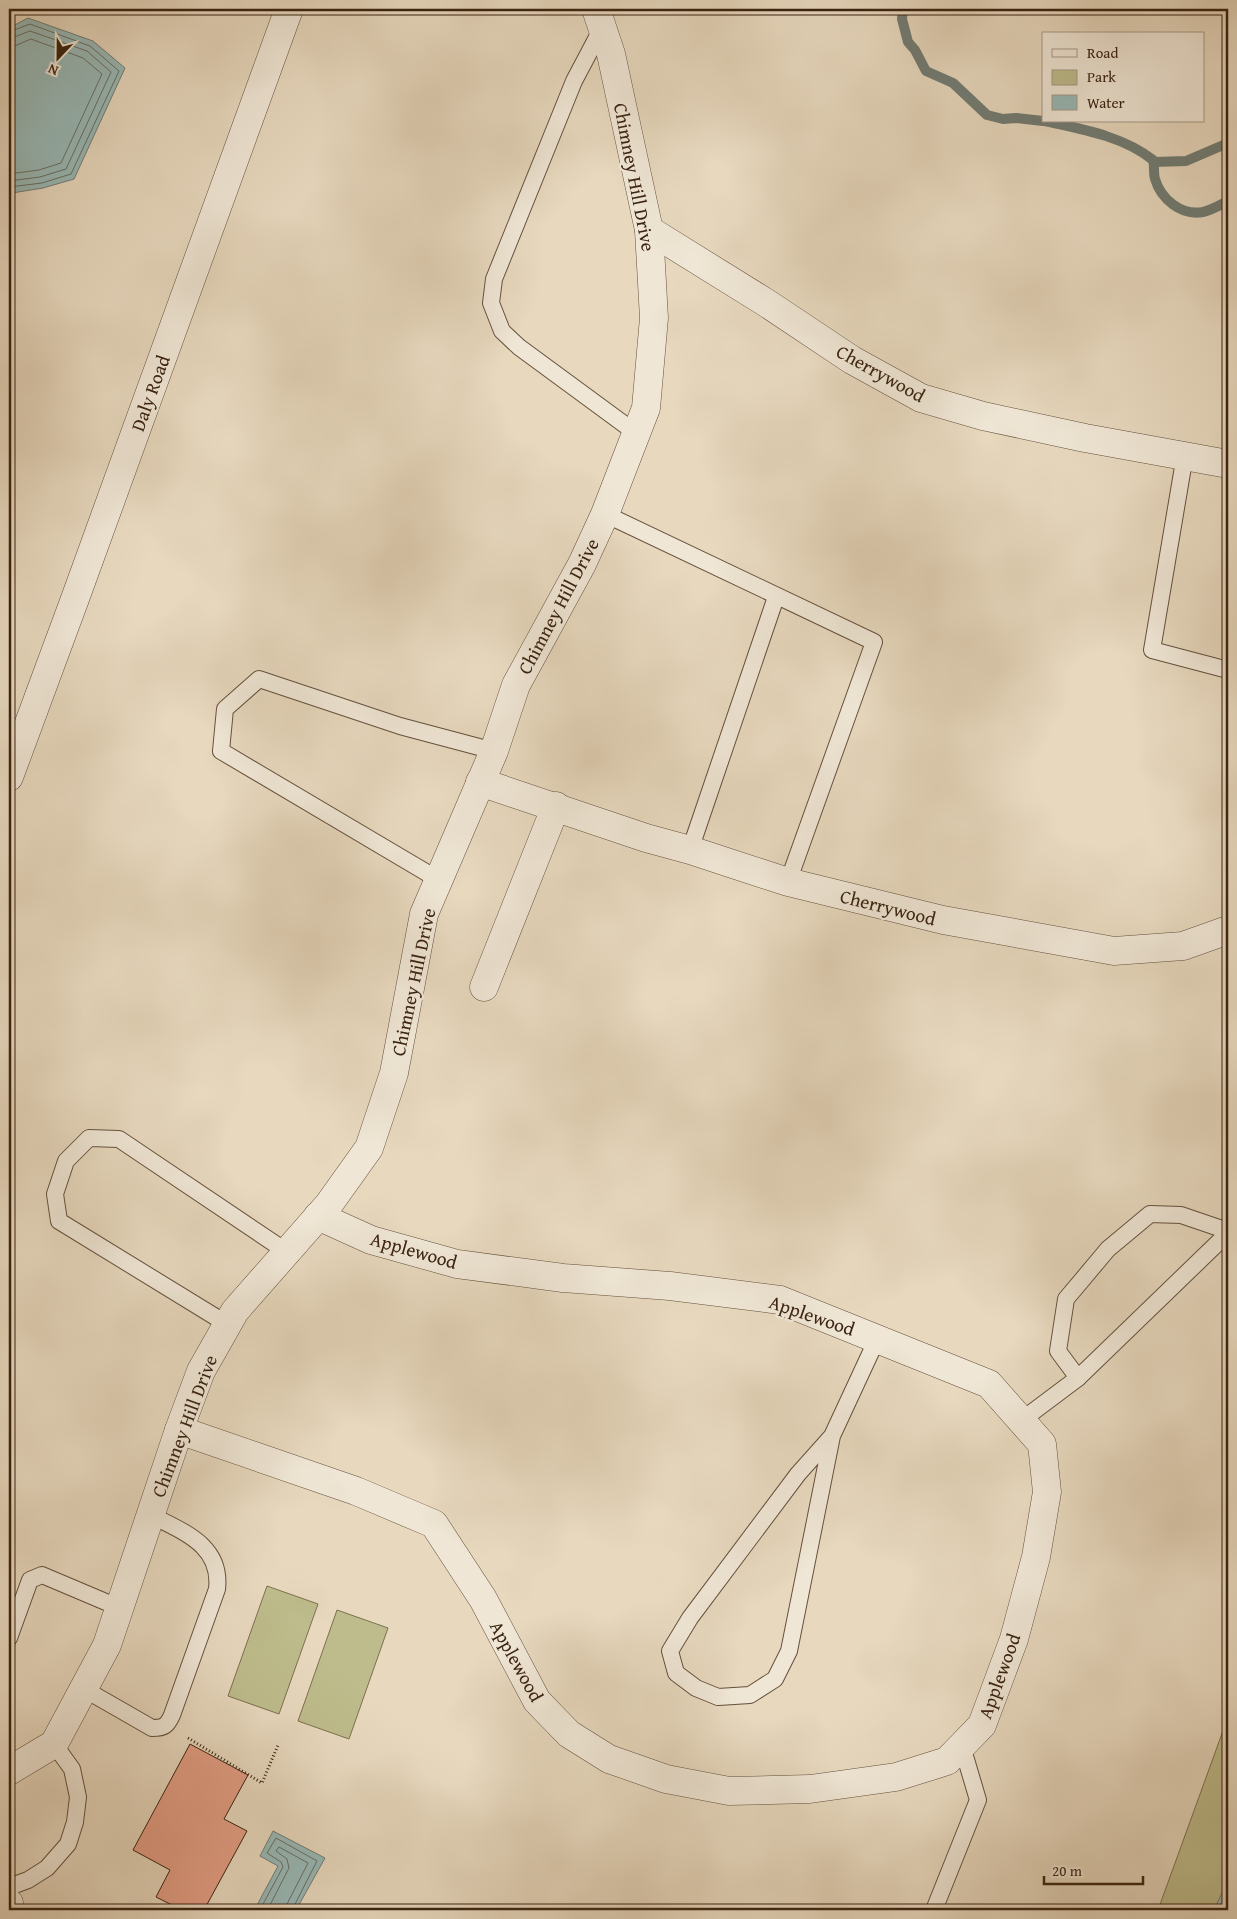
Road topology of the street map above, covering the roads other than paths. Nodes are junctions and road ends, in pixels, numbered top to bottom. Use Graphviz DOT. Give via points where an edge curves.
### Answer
graph roads {
  1 [pos="289,9"];
  2 [pos="599,18"];
  3 [pos="649,230"];
  4 [pos="636,433"];
  5 [pos="1185,455"];
  6 [pos="1228,464"];
  7 [pos="606,514"];
  8 [pos="776,597"];
  9 [pos="1228,670"];
  10 [pos="494,751"];
  11 [pos="9,776"];
  12 [pos="480,782"];
  13 [pos="556,806"];
  14 [pos="690,850"];
  15 [pos="439,880"];
  16 [pos="788,882"];
  17 [pos="1228,930"];
  18 [pos="484,987"];
  19 [pos="318,1216"];
  20 [pos="1228,1232"];
  21 [pos="287,1252"];
  22 [pos="227,1324"];
  23 [pos="877,1339"];
  24 [pos="1078,1378"];
  25 [pos="1022,1420"];
  26 [pos="179,1430"];
  27 [pos="832,1436"];
  28 [pos="151,1515"];
  29 [pos="120,1608"];
  30 [pos="9,1638"];
  31 [pos="84,1689"];
  32 [pos="54,1744"];
  33 [pos="962,1746"];
  34 [pos="9,1771"];
  35 [pos="9,1903"];
  36 [pos="934,1910"];
  1 -- 11 [label="street, Daly Road"];
  2 -- 3 [label="street, Chimney Hill Drive" via="611,54"];
  2 -- 4 [label="lane" via="494,279 491,302 502,331 519,347"];
  3 -- 4 [label="street, Chimney Hill Drive" via="654,318 646,408"];
  3 -- 5 [label="street, Cherrywood" via="852,360 921,398 983,416"];
  4 -- 7 [label="street, Chimney Hill Drive"];
  5 -- 6 [label="street, Cherrywood"];
  5 -- 9 [label="lane" via="1152,650"];
  7 -- 8 [label="lane"];
  7 -- 10 [label="street, Chimney Hill Drive" via="516,685"];
  8 -- 14 [label="lane"];
  8 -- 16 [label="lane" via="874,642"];
  10 -- 12 [label="street, Chimney Hill Drive"];
  10 -- 15 [label="lane" via="400,726 259,678 225,709 221,751"];
  12 -- 13 [label="street, Cherrywood"];
  12 -- 15 [label="street, Chimney Hill Drive"];
  13 -- 14 [label="street, Cherrywood"];
  13 -- 18 [label="street"];
  14 -- 16 [label="street, Cherrywood"];
  15 -- 19 [label="street, Chimney Hill Drive" via="424,914 394,1073 369,1148"];
  16 -- 17 [label="street, Cherrywood" via="944,920 1114,951 1183,946"];
  19 -- 21 [label="street, Chimney Hill Drive"];
  19 -- 23 [label="street, Applewood" via="371,1240 457,1264 780,1300"];
  20 -- 24 [label="lane"];
  20 -- 24 [label="lane" via="1181,1215 1150,1214 1108,1249 1066,1299 1058,1351"];
  21 -- 22 [label="street, Chimney Hill Drive"];
  21 -- 22 [label="lane" via="119,1139 89,1138 66,1161 55,1194 59,1222"];
  22 -- 26 [label="street, Chimney Hill Drive" via="201,1371"];
  23 -- 25 [label="street, Applewood" via="989,1384"];
  23 -- 27 [label="lane"];
  24 -- 25 [label="lane"];
  25 -- 33 [label="street, Applewood" via="1042,1444 1047,1492 1036,1557 1014,1639 982,1724"];
  26 -- 28 [label="street, Chimney Hill Drive"];
  26 -- 33 [label="street, Applewood" via="356,1491 434,1524 483,1599 536,1701 570,1734 609,1759 666,1779 729,1791 810,1789 896,1777 947,1761"];
  27 -- 27 [label="lane" via="798,1474 690,1618 670,1651 676,1673 696,1688 718,1697 750,1695 775,1679 790,1652"];
  28 -- 29 [label="street, Chimney Hill Drive"];
  28 -- 31 [label="lane" via="199,1542 209,1552 218,1580 206,1623 172,1715 167,1726 152,1728"];
  29 -- 30 [label="lane" via="42,1575 30,1580"];
  29 -- 31 [label="street, Chimney Hill Drive" via="107,1645"];
  31 -- 32 [label="street, Chimney Hill Drive"];
  32 -- 34 [label="street"];
  32 -- 35 [label="lane" via="72,1769 78,1797 75,1822 68,1844 47,1868 28,1880"];
  33 -- 36 [label="lane" via="978,1800"];
}
